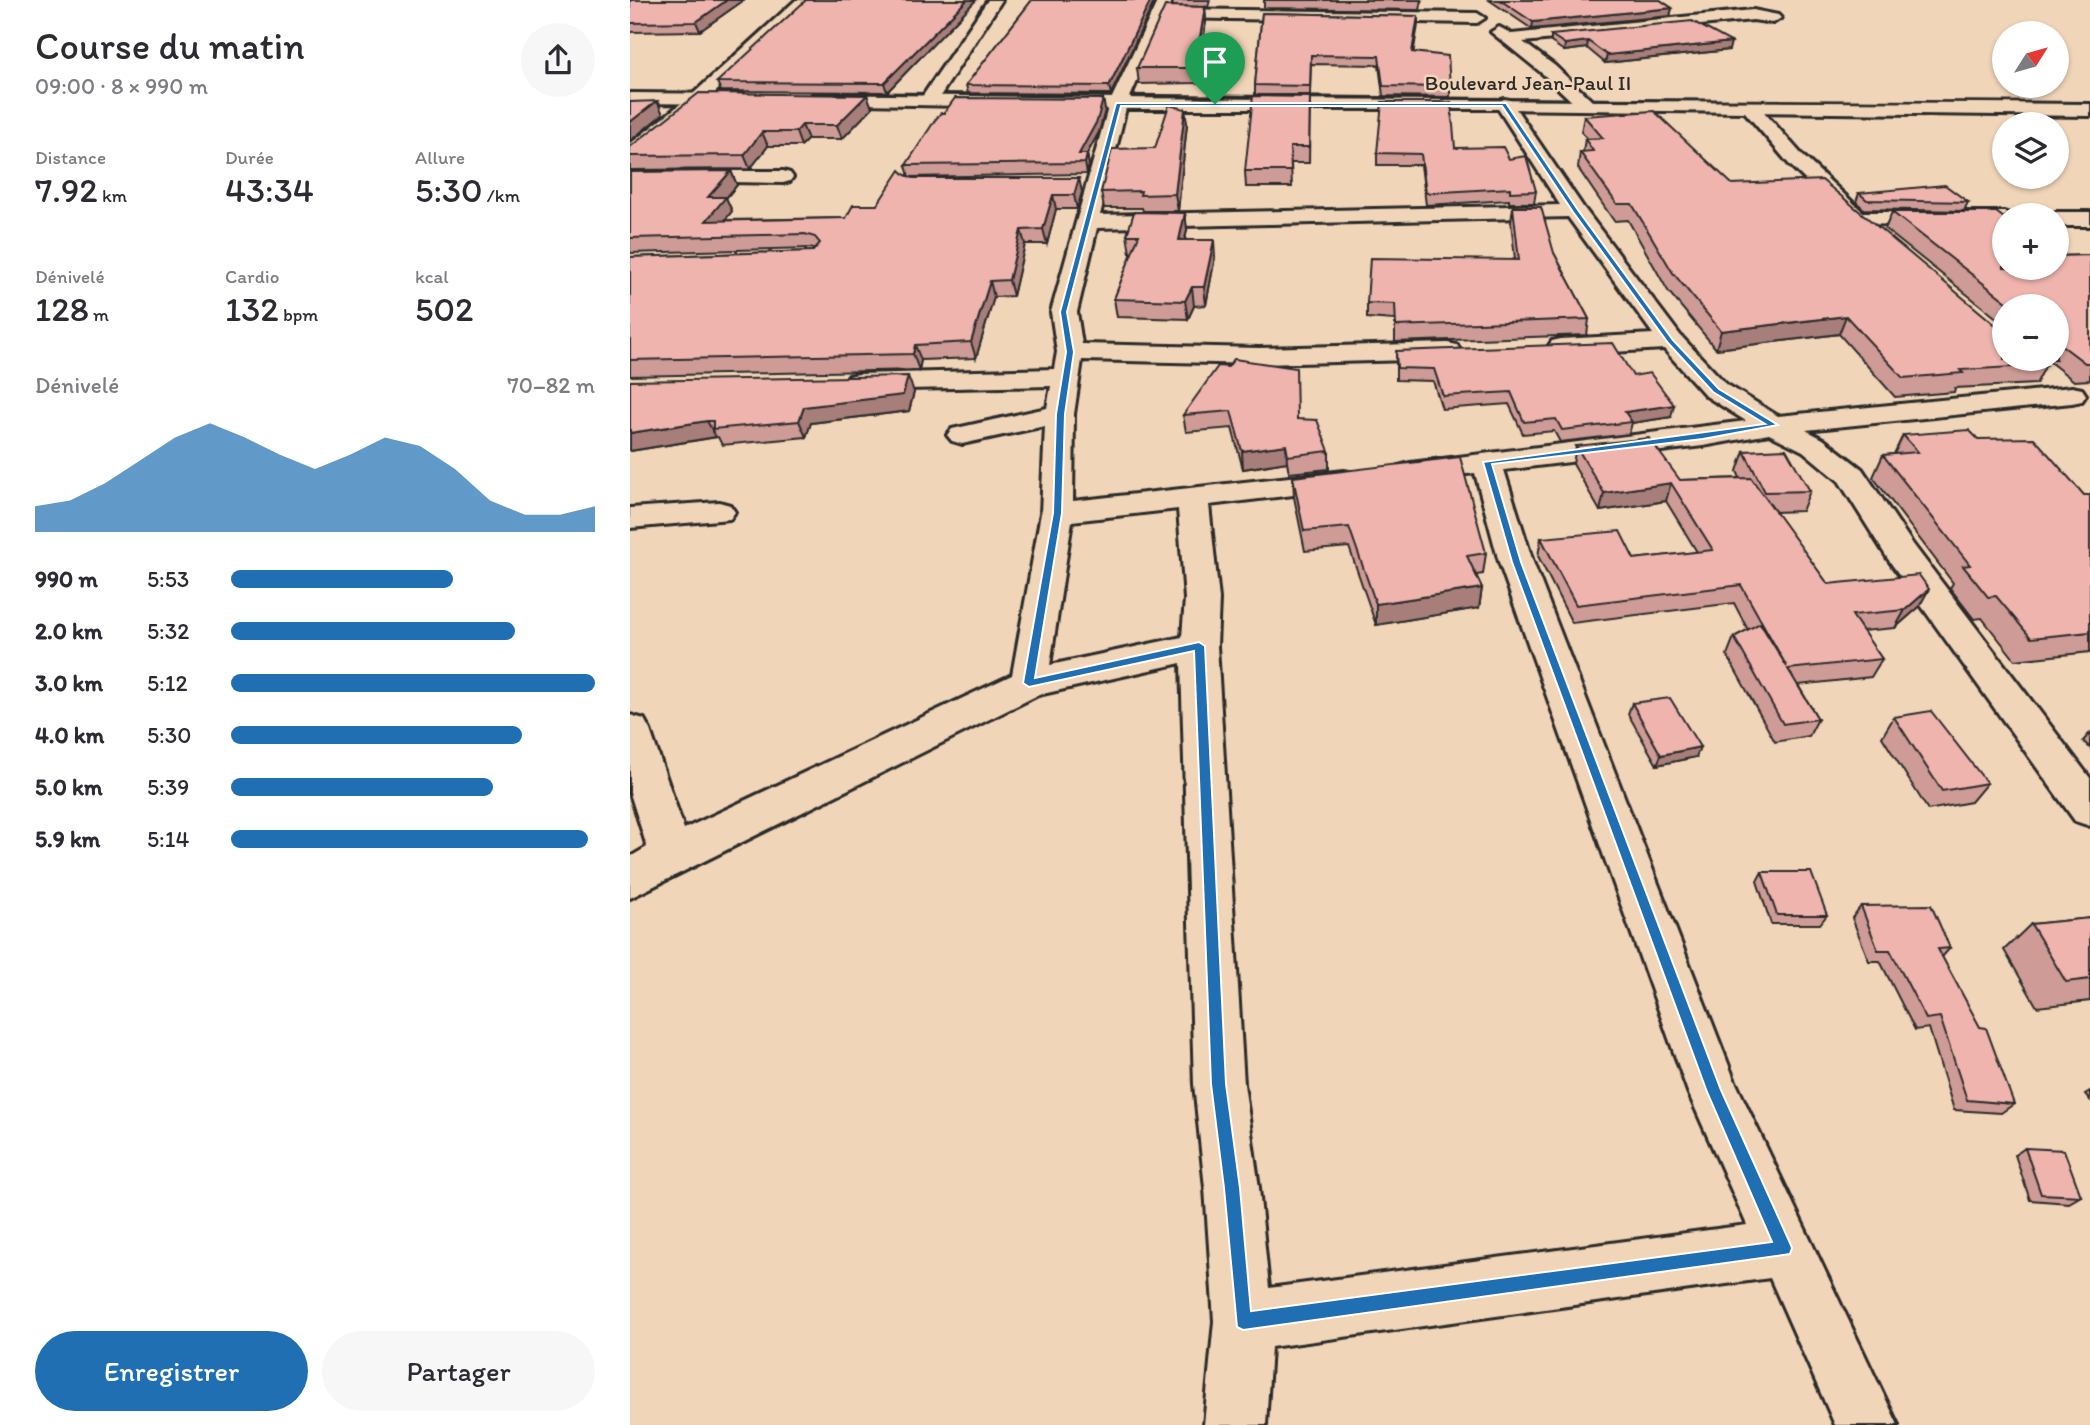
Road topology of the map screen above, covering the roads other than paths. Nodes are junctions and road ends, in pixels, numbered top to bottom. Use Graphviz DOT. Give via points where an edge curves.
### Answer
graph roads {
  1 [pos="805,0"];
  2 [pos="995,0"];
  3 [pos="1453,0"];
  4 [pos="1163,7"];
  5 [pos="1477,18"];
  6 [pos="1773,19"];
  7 [pos="1509,39"];
  8 [pos="630,98"];
  9 [pos="699,98"];
  10 [pos="767,99"];
  11 [pos="794,99"];
  12 [pos="929,100"];
  13 [pos="1118,104"];
  14 [pos="1504,104"];
  15 [pos="1586,105"];
  16 [pos="1750,107"];
  17 [pos="2090,110"];
  18 [pos="630,154"];
  19 [pos="665,177"];
  20 [pos="783,177"];
  21 [pos="1070,183"];
  22 [pos="1098,183"];
  23 [pos="1575,211"];
  24 [pos="1857,219"];
  25 [pos="1992,219"];
  26 [pos="2069,219"];
  27 [pos="2090,219"];
  28 [pos="1087,222"];
  29 [pos="1883,241"];
  30 [pos="1671,341"];
  31 [pos="1541,348"];
  32 [pos="1478,350"];
  33 [pos="1068,364"];
  34 [pos="2044,373"];
  35 [pos="830,383"];
  36 [pos="2081,403"];
  37 [pos="1060,414"];
  38 [pos="1773,425"];
  39 [pos="962,435"];
  40 [pos="1487,462"];
  41 [pos="1193,499"];
  42 [pos="719,512"];
  43 [pos="1057,513"];
  44 [pos="630,518"];
  45 [pos="1199,646"];
  46 [pos="1029,683"];
  47 [pos="630,730"];
  48 [pos="2090,809"];
  49 [pos="671,855"];
  50 [pos="630,879"];
  51 [pos="1784,1248"];
  52 [pos="1243,1321"];
  53 [pos="1235,1425"];
  54 [pos="1867,1425"];
  1 -- 9 [label="street"];
  2 -- 12 [label="street"];
  3 -- 5 [label="street"];
  4 -- 5 [label="street"];
  4 -- 13 [label="street"];
  5 -- 7 [label="street"];
  6 -- 7 [label="street" via="1753,15"];
  7 -- 15 [label="street"];
  8 -- 9 [label="street"];
  9 -- 10 [label="street"];
  9 -- 18 [label="street"];
  11 -- 12 [label="street, Boulevard Jean-Paul II"];
  12 -- 13 [label="street, Boulevard Jean-Paul II"];
  13 -- 14 [label="street, Boulevard Jean-Paul II"];
  13 -- 22 [label="street"];
  14 -- 15 [label="street, Boulevard Jean-Paul II"];
  14 -- 23 [label="street"];
  15 -- 16 [label="street, Boulevard Jean-Paul II"];
  16 -- 17 [label="street, Boulevard Jean-Paul II"];
  16 -- 24 [label="street"];
  19 -- 20 [label="street"];
  21 -- 22 [label="street"];
  22 -- 28 [label="street"];
  23 -- 28 [label="street"];
  23 -- 30 [label="street"];
  24 -- 25 [label="street"];
  24 -- 29 [label="street"];
  26 -- 27 [label="street"];
  28 -- 33 [label="street" via="1064,312"];
  30 -- 31 [label="street"];
  30 -- 38 [label="street" via="1716,390"];
  32 -- 33 [label="street"];
  33 -- 35 [label="street"];
  33 -- 37 [label="street"];
  34 -- 36 [label="street"];
  36 -- 38 [label="street"];
  37 -- 39 [label="street"];
  37 -- 43 [label="street"];
  38 -- 40 [label="street"];
  38 -- 48 [label="street" via="1814,444 1851,475 1900,551"];
  40 -- 41 [label="street"];
  40 -- 51 [label="street" via="1517,562 1714,1092"];
  41 -- 43 [label="street"];
  41 -- 45 [label="street" via="1202,600"];
  42 -- 44 [label="street"];
  43 -- 46 [label="street"];
  45 -- 46 [label="street"];
  45 -- 52 [label="street" via="1219,1084"];
  46 -- 49 [label="street"];
  47 -- 49 [label="street"];
  49 -- 50 [label="street"];
  51 -- 52 [label="street"];
  51 -- 54 [label="street"];
  52 -- 53 [label="street"];
}
